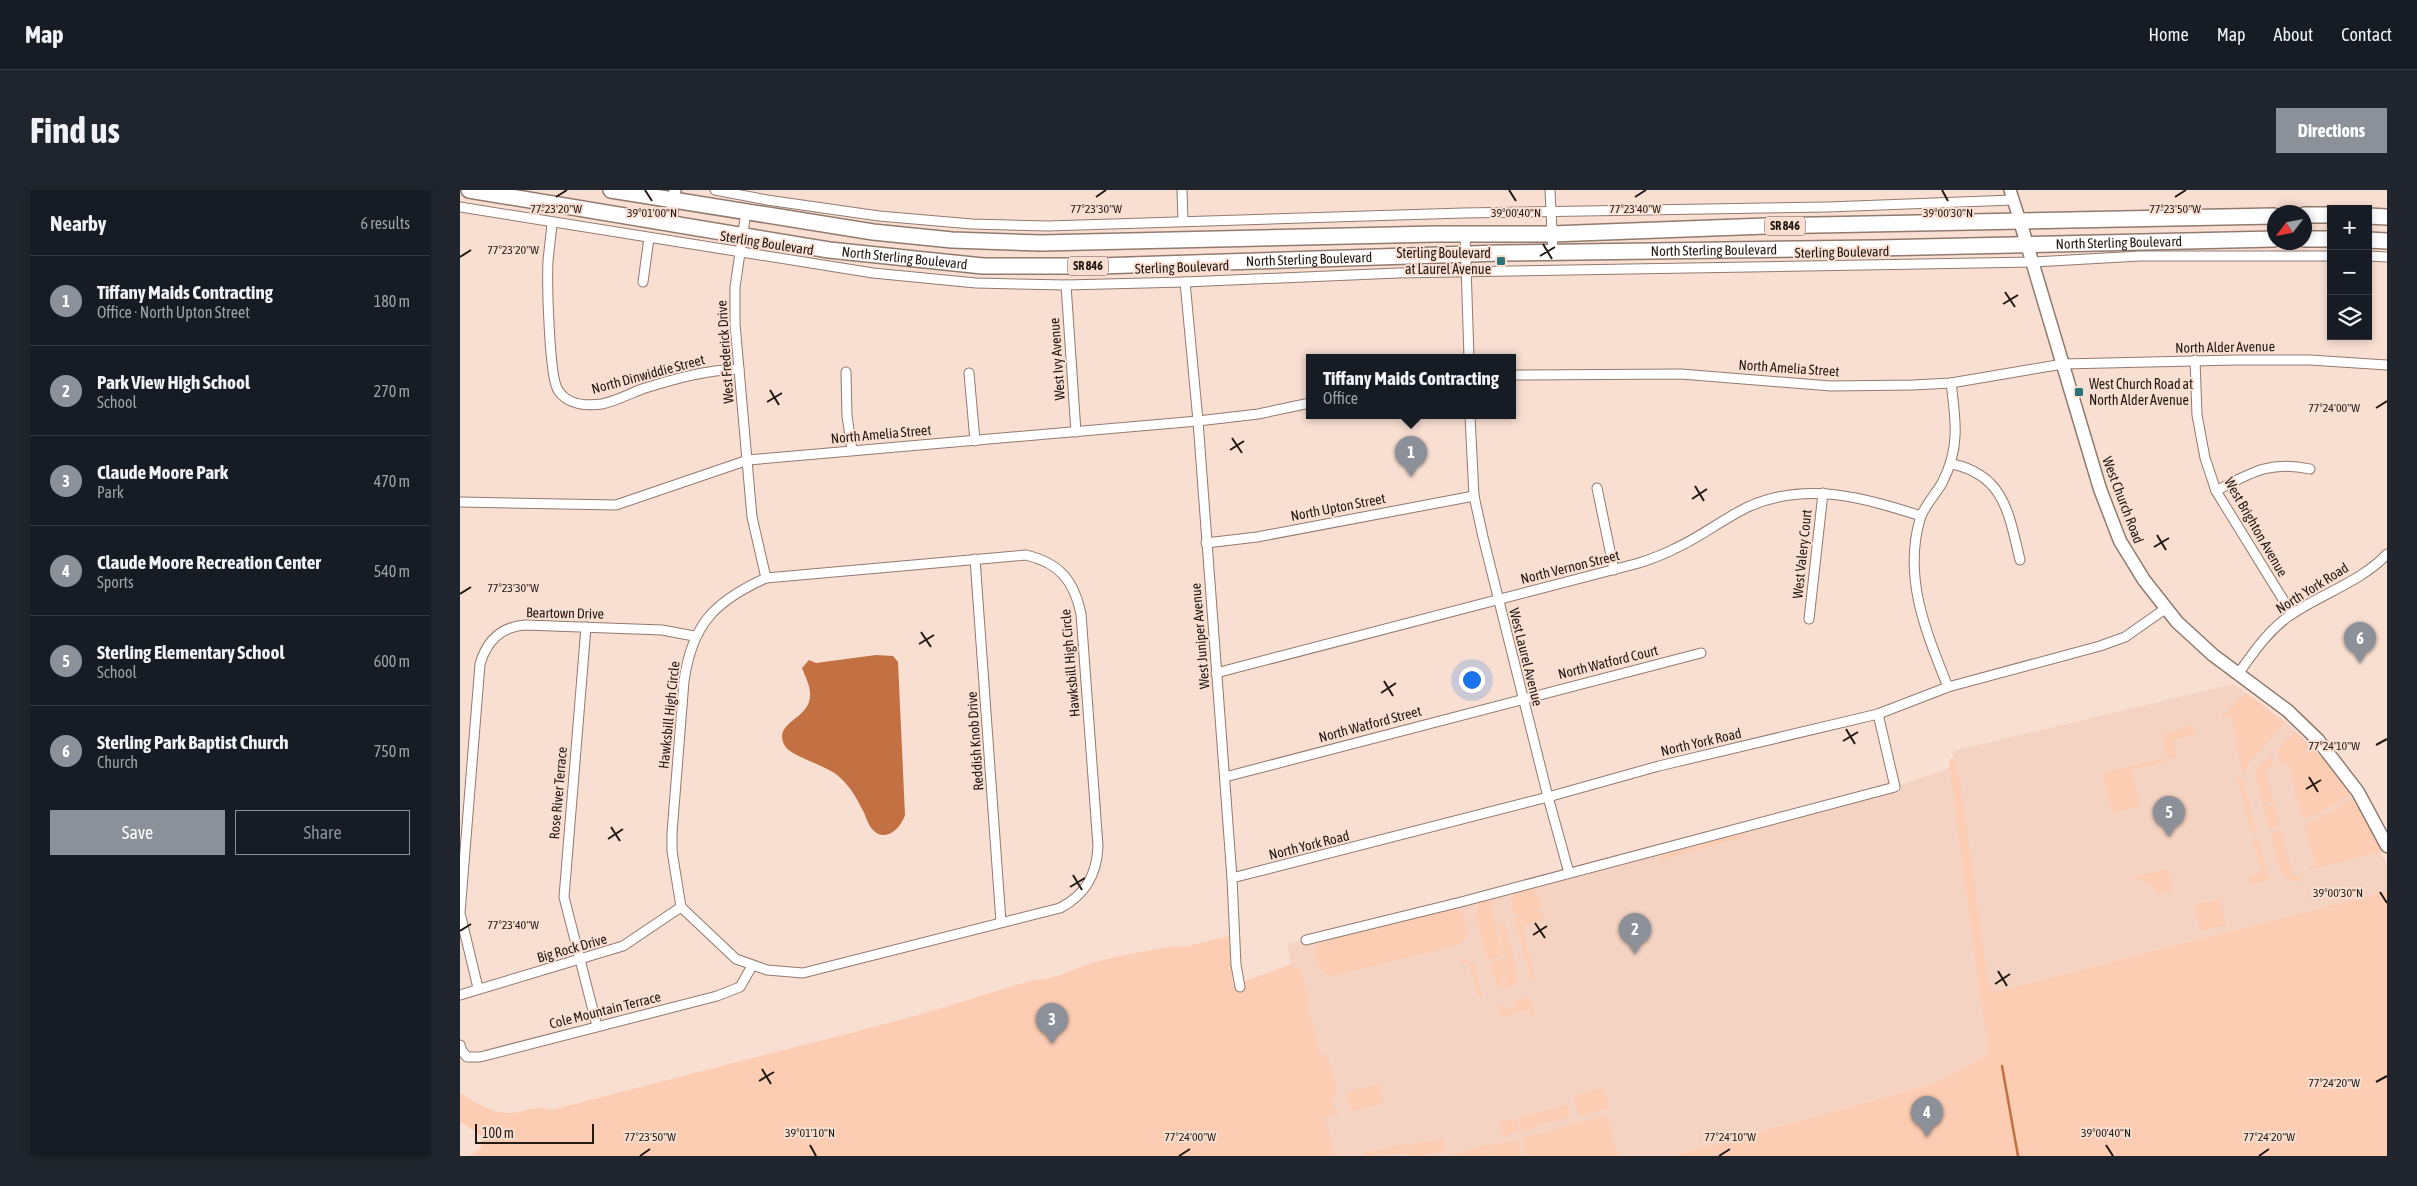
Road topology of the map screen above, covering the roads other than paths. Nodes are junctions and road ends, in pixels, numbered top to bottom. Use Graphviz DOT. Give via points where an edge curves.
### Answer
graph roads {
  1 [pos="469,190"];
  2 [pos="611,190"];
  3 [pos="715,190"];
  4 [pos="1182,190"];
  5 [pos="1550,190"];
  6 [pos="674,195"];
  7 [pos="2012,195"];
  8 [pos="460,207"];
  9 [pos="746,212"];
  10 [pos="1550,213"];
  11 [pos="2312,215"];
  12 [pos="2327,215"];
  13 [pos="2267,216"];
  14 [pos="2372,216"];
  15 [pos="2387,217"];
  16 [pos="2020,221"];
  17 [pos="1183,222"];
  18 [pos="552,223"];
  19 [pos="670,223"];
  20 [pos="1465,234"];
  21 [pos="1551,234"];
  22 [pos="742,236"];
  23 [pos="649,238"];
  24 [pos="2267,239"];
  25 [pos="2312,239"];
  26 [pos="2327,239"];
  27 [pos="2372,240"];
  28 [pos="2387,241"];
  29 [pos="2027,244"];
  30 [pos="1553,252"];
  31 [pos="740,253"];
  32 [pos="1466,254"];
  33 [pos="2327,256"];
  34 [pos="2372,256"];
  35 [pos="2387,258"];
  36 [pos="2034,262"];
  37 [pos="1466,273"];
  38 [pos="643,282"];
  39 [pos="1185,282"];
  40 [pos="1066,285"];
  41 [pos="1469,354"];
  42 [pos="2195,360"];
  43 [pos="2063,364"];
  44 [pos="2387,365"];
  45 [pos="739,369"];
  46 [pos="846,372"];
  47 [pos="969,373"];
  48 [pos="1516,375"];
  49 [pos="1951,383"];
  50 [pos="1306,404"];
  51 [pos="1470,419"];
  52 [pos="1198,422"];
  53 [pos="1076,432"];
  54 [pos="975,441"];
  55 [pos="852,450"];
  56 [pos="748,460"];
  57 [pos="1952,464"];
  58 [pos="2310,469"];
  59 [pos="1597,488"];
  60 [pos="2216,491"];
  61 [pos="1822,493"];
  62 [pos="1474,496"];
  63 [pos="460,502"];
  64 [pos="1921,516"];
  65 [pos="1206,543"];
  66 [pos="2387,554"];
  67 [pos="976,559"];
  68 [pos="2020,560"];
  69 [pos="1614,570"];
  70 [pos="766,578"];
  71 [pos="1498,600"];
  72 [pos="2165,609"];
  73 [pos="2292,614"];
  74 [pos="1809,619"];
  75 [pos="586,627"];
  76 [pos="694,636"];
  77 [pos="1701,653"];
  78 [pos="1216,673"];
  79 [pos="2238,674"];
  80 [pos="1948,687"];
  81 [pos="1523,698"];
  82 [pos="1878,714"];
  83 [pos="1225,777"];
  84 [pos="1548,797"];
  85 [pos="2387,846"];
  86 [pos="1570,873"];
  87 [pos="1232,878"];
  88 [pos="682,907"];
  89 [pos="1001,922"];
  90 [pos="1306,940"];
  91 [pos="580,960"];
  92 [pos="752,966"];
  93 [pos="1240,987"];
  94 [pos="478,988"];
  95 [pos="460,995"];
  96 [pos="598,1026"];
  97 [pos="460,1045"];
  1 -- 19 [label="main road, North Sterling Boulevard / SR 846"];
  2 -- 6 [label="main road, North Sterling Boulevard / SR 846"];
  3 -- 17 [label="street" via="879,216 972,224 1048,226"];
  4 -- 17 [label="street"];
  5 -- 10 [label="street"];
  6 -- 9 [label="main road, North Sterling Boulevard / SR 846"];
  6 -- 19 [label="street"];
  7 -- 10 [label="street" via="1828,207"];
  7 -- 16 [label="street"];
  8 -- 18 [label="street, Sterling Boulevard"];
  9 -- 20 [label="main road, North Sterling Boulevard / SR 846" via="873,232 986,242"];
  9 -- 22 [label="street, West Frederick Drive"];
  10 -- 17 [label="street"];
  10 -- 21 [label="street"];
  11 -- 12 [label="main road"];
  13 -- 16 [label="main road, North Sterling Boulevard / SR 846"];
  14 -- 15 [label="main road"];
  16 -- 21 [label="main road, North Sterling Boulevard / SR 846"];
  16 -- 29 [label="main road, West Church Road"];
  18 -- 23 [label="street, Sterling Boulevard"];
  18 -- 45 [label="street, North Dinwiddie Street" via="548,262 553,378 564,398 586,405 604,403 684,376"];
  19 -- 22 [label="main road, North Sterling Boulevard / SR 846"];
  20 -- 21 [label="main road, North Sterling Boulevard / SR 846"];
  20 -- 32 [label="street"];
  21 -- 30 [label="street"];
  22 -- 31 [label="street, West Frederick Drive"];
  22 -- 32 [label="main road, North Sterling Boulevard / SR 846" via="847,252 983,266 1099,266"];
  23 -- 31 [label="street, Sterling Boulevard"];
  23 -- 38 [label="street"];
  24 -- 29 [label="main road, North Sterling Boulevard / SR 846"];
  25 -- 26 [label="main road"];
  27 -- 28 [label="main road"];
  29 -- 30 [label="main road, North Sterling Boulevard / SR 846"];
  29 -- 36 [label="main road, West Church Road"];
  30 -- 32 [label="main road, North Sterling Boulevard / SR 846"];
  31 -- 40 [label="street, Sterling Boulevard" via="930,280"];
  31 -- 45 [label="street, West Frederick Drive" via="734,308"];
  32 -- 37 [label="street"];
  33 -- 36 [label="street, Sterling Boulevard" via="2140,256"];
  34 -- 35 [label="street"];
  36 -- 37 [label="street, Sterling Boulevard"];
  36 -- 43 [label="main road, West Church Road"];
  37 -- 39 [label="street, Sterling Boulevard"];
  37 -- 41 [label="street"];
  39 -- 40 [label="street, Sterling Boulevard"];
  39 -- 52 [label="street, West Juniper Avenue"];
  40 -- 53 [label="street, West Ivy Avenue"];
  42 -- 43 [label="street, North Alder Avenue"];
  42 -- 44 [label="street, North Alder Avenue" via="2310,360"];
  42 -- 60 [label="street, West Brighton Avenue" via="2197,415 2205,458"];
  43 -- 49 [label="street, North Amelia Street"];
  43 -- 72 [label="main road, West Church Road" via="2100,489 2120,541"];
  45 -- 56 [label="street, West Frederick Drive"];
  46 -- 55 [label="street"];
  47 -- 54 [label="street"];
  48 -- 49 [label="street, North Amelia Street" via="1681,374 1831,386"];
  49 -- 57 [label="street" via="1955,437"];
  50 -- 52 [label="street, North Amelia Street"];
  51 -- 62 [label="street, West Laurel Avenue"];
  52 -- 53 [label="street, North Amelia Street"];
  52 -- 65 [label="street, West Juniper Avenue"];
  53 -- 54 [label="street, North Amelia Street"];
  54 -- 55 [label="street, North Amelia Street"];
  55 -- 56 [label="street, North Amelia Street"];
  56 -- 63 [label="street, North Amelia Street" via="616,505"];
  56 -- 70 [label="street, West Frederick Drive" via="752,517"];
  57 -- 64 [label="street"];
  57 -- 68 [label="street" via="1985,478 2000,492"];
  58 -- 60 [label="street" via="2271,465"];
  59 -- 69 [label="street"];
  60 -- 73 [label="street, West Brighton Avenue"];
  61 -- 64 [label="street, North Vernon Street" via="1866,499"];
  61 -- 69 [label="street, North Vernon Street" via="1782,496 1751,506 1675,549"];
  61 -- 74 [label="street, West Valery Court"];
  62 -- 65 [label="street, North Upton Street" via="1257,537"];
  62 -- 71 [label="street, West Laurel Avenue"];
  64 -- 80 [label="street" via="1915,542 1918,606"];
  65 -- 78 [label="street, West Juniper Avenue"];
  66 -- 73 [label="street, North York Road" via="2346,583"];
  67 -- 70 [label="street, Hawksbill High Circle"];
  67 -- 89 [label="street, Reddish Knob Drive"];
  67 -- 89 [label="street, Hawksbill High Circle" via="1026,555 1042,559 1058,569 1077,598 1081,614 1098,846 1098,858 1090,882 1071,902 1060,908"];
  69 -- 71 [label="street, North Vernon Street"];
  70 -- 76 [label="street, Hawksbill High Circle" via="722,604"];
  71 -- 78 [label="street, North Vernon Street"];
  71 -- 81 [label="street, West Laurel Avenue"];
  72 -- 79 [label="main road, West Church Road" via="2190,635"];
  72 -- 80 [label="street, North York Road" via="2125,637 2100,646"];
  73 -- 79 [label="street, North York Road" via="2262,642"];
  75 -- 76 [label="street, Beartown Drive" via="662,630"];
  75 -- 91 [label="street, Rose River Terrace" via="564,897"];
  75 -- 94 [label="street, Beartown Drive" via="513,626 494,638 483,654 460,913"];
  76 -- 88 [label="street, Hawksbill High Circle" via="686,662 672,833 672,852"];
  77 -- 81 [label="street, North Watford Court"];
  78 -- 83 [label="street, West Juniper Avenue"];
  79 -- 85 [label="main road, West Church Road" via="2288,711 2318,740 2358,792"];
  80 -- 82 [label="street, North York Road"];
  81 -- 83 [label="street, North Watford Street"];
  81 -- 84 [label="street, West Laurel Avenue"];
  82 -- 84 [label="street, North York Road" via="1659,766"];
  82 -- 86 [label="street" via="1895,788"];
  83 -- 87 [label="street, West Juniper Avenue"];
  84 -- 86 [label="street, West Laurel Avenue"];
  84 -- 87 [label="street, North York Road"];
  86 -- 90 [label="street"];
  87 -- 93 [label="street, West Juniper Avenue"];
  88 -- 91 [label="street, Big Rock Drive" via="623,946"];
  88 -- 92 [label="street, Hawksbill High Circle" via="736,959"];
  89 -- 92 [label="street, Hawksbill High Circle" via="803,973 782,973"];
  91 -- 94 [label="street, Big Rock Drive"];
  91 -- 96 [label="street, Rose River Terrace"];
  92 -- 96 [label="street, Cole Mountain Terrace" via="740,987 729,992"];
  94 -- 95 [label="street, Big Rock Drive"];
  96 -- 97 [label="street, Cole Mountain Terrace" via="480,1057 466,1057"];
}
